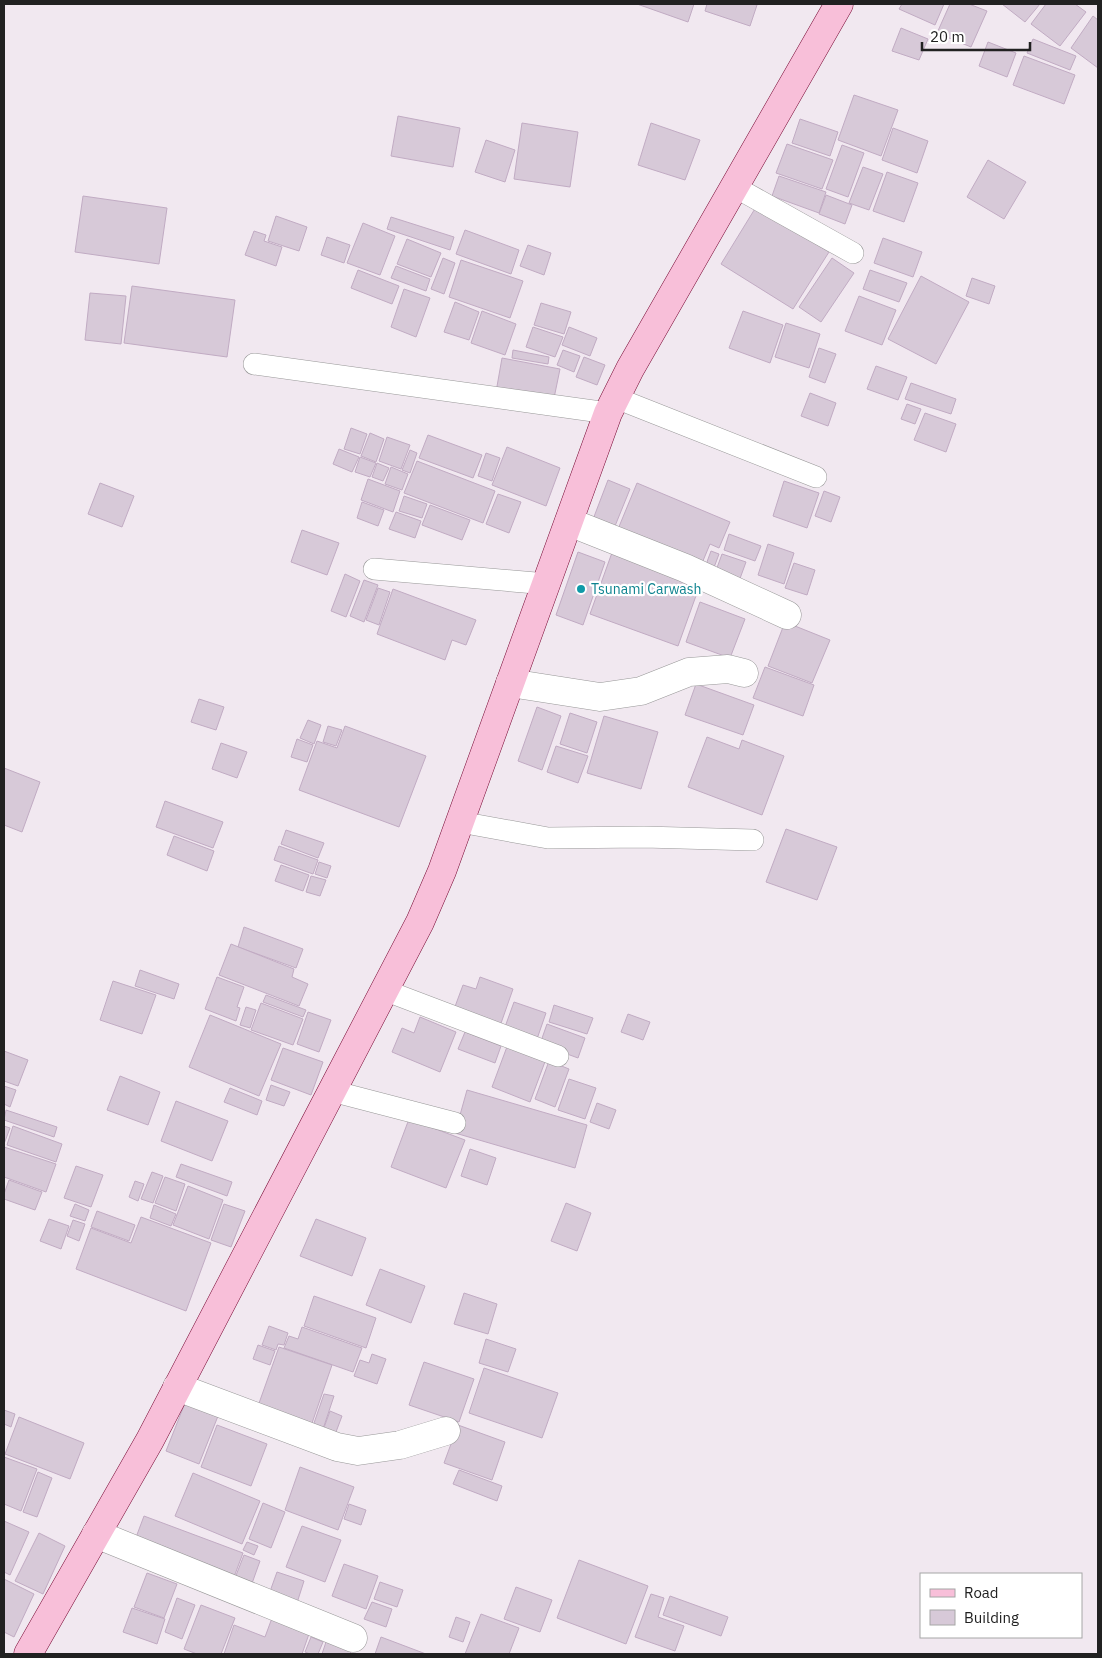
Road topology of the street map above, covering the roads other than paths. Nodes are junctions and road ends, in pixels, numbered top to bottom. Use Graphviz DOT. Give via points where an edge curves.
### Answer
graph roads {
  1 [pos="839,4"];
  2 [pos="734,187"];
  3 [pos="852,253"];
  4 [pos="254,364"];
  5 [pos="612,405"];
  6 [pos="816,477"];
  7 [pos="569,522"];
  8 [pos="374,569"];
  9 [pos="546,584"];
  10 [pos="787,615"];
  11 [pos="744,673"];
  12 [pos="510,683"];
  13 [pos="460,822"];
  14 [pos="753,840"];
  15 [pos="384,990"];
  16 [pos="558,1056"];
  17 [pos="332,1091"];
  18 [pos="455,1123"];
  19 [pos="177,1387"];
  20 [pos="446,1432"];
  21 [pos="96,1534"];
  22 [pos="353,1638"];
  23 [pos="28,1654"];
  1 -- 2 [label="street"];
  2 -- 3 [label="lane"];
  2 -- 5 [label="street"];
  4 -- 5 [label="lane"];
  5 -- 6 [label="lane"];
  5 -- 7 [label="street"];
  7 -- 9 [label="street"];
  7 -- 10 [label="street" via="685,568"];
  8 -- 9 [label="lane"];
  9 -- 12 [label="street"];
  11 -- 12 [label="street" via="728,669 689,672 641,691 600,697"];
  12 -- 13 [label="street"];
  13 -- 14 [label="lane" via="548,838"];
  13 -- 15 [label="street" via="420,922"];
  15 -- 16 [label="lane"];
  15 -- 17 [label="street"];
  17 -- 18 [label="lane"];
  17 -- 19 [label="street"];
  19 -- 20 [label="street" via="337,1447 358,1451 400,1445"];
  19 -- 21 [label="street"];
  21 -- 22 [label="street"];
  21 -- 23 [label="street"];
}
